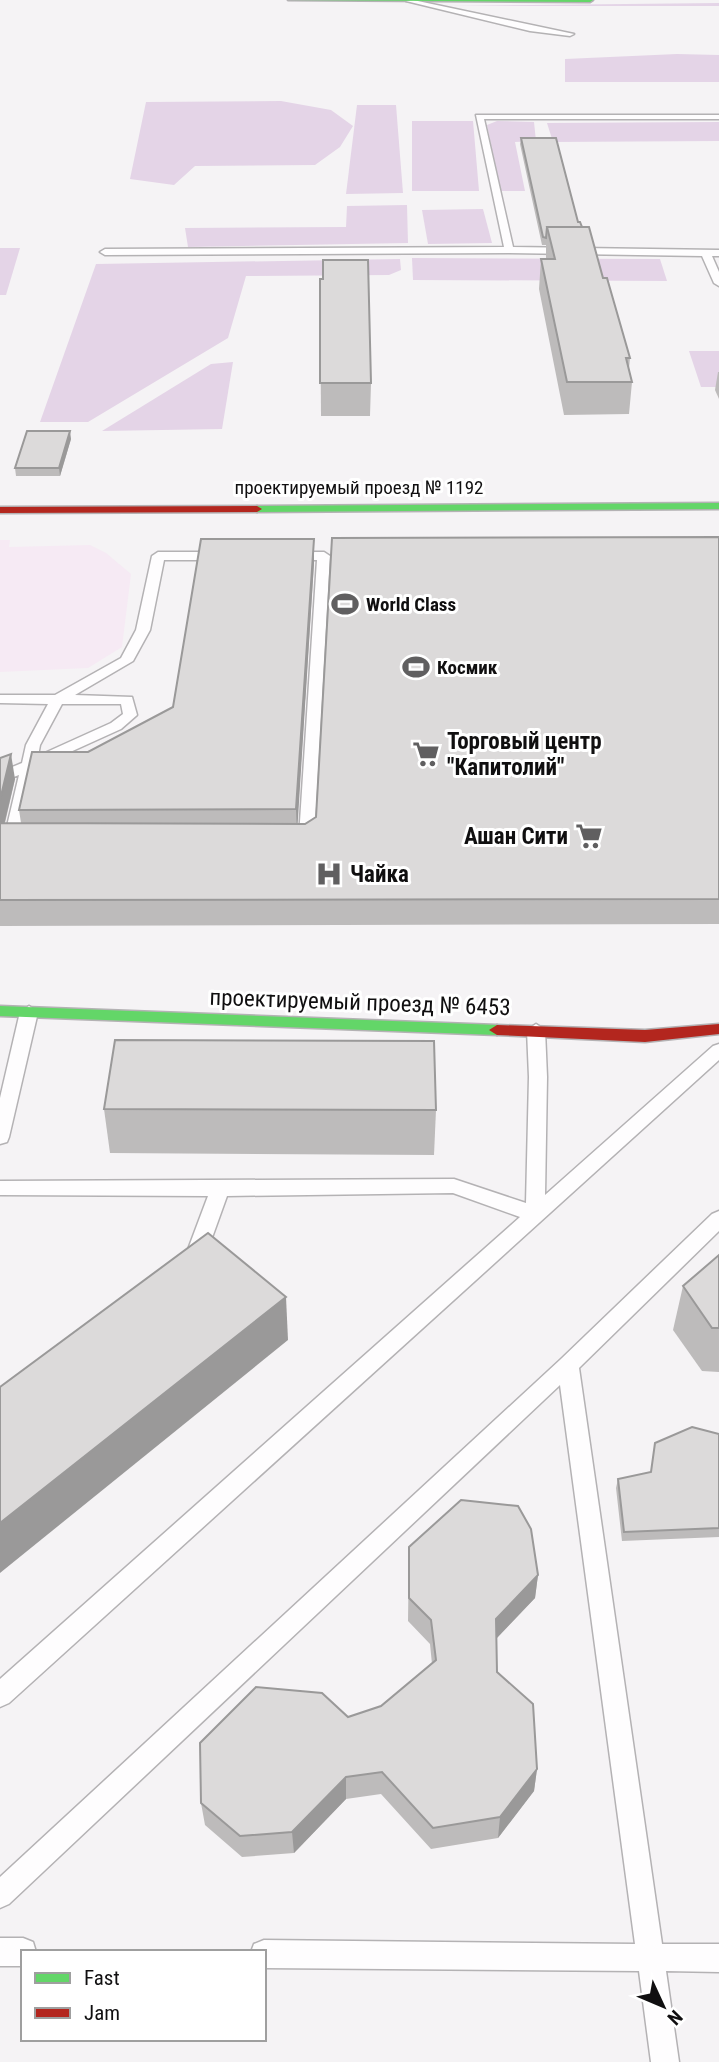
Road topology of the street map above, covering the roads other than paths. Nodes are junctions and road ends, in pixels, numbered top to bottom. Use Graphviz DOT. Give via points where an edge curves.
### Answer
graph roads {
  1 [pos="291,0"];
  2 [pos="590,0"];
  3 [pos="409,1"];
  4 [pos="570,34"];
  5 [pos="719,117"];
  6 [pos="509,250"];
  7 [pos="105,252"];
  8 [pos="706,253"];
  9 [pos="719,253"];
  10 [pos="719,283"];
  11 [pos="719,506"];
  12 [pos="0,510"];
  13 [pos="0,698"];
  14 [pos="57,700"];
  15 [pos="0,778"];
  16 [pos="0,1011"];
  17 [pos="29,1012"];
  18 [pos="536,1030"];
  19 [pos="719,1030"];
  20 [pos="719,1050"];
  21 [pos="0,1137"];
  22 [pos="0,1188"];
  23 [pos="220,1189"];
  24 [pos="535,1214"];
  25 [pos="719,1219"];
  26 [pos="188,1276"];
  27 [pos="568,1366"];
  28 [pos="0,1695"];
  29 [pos="0,1895"];
  30 [pos="0,1952"];
  31 [pos="21,1952"];
  32 [pos="266,1954"];
  33 [pos="650,1958"];
  34 [pos="719,1958"];
  35 [pos="665,2062"];
  1 -- 3 [label="street"];
  2 -- 3 [label="street"];
  3 -- 4 [label="lane"];
  5 -- 6 [label="lane" via="479,117"];
  6 -- 7 [label="lane"];
  6 -- 8 [label="lane"];
  8 -- 9 [label="lane"];
  8 -- 10 [label="lane"];
  11 -- 12 [label="street, проектируемый проезд № 1192"];
  13 -- 14 [label="lane"];
  14 -- 14 [label="lane" via="33,745 11,843 306,842 324,556 158,556 143,630 126,661"];
  14 -- 15 [label="lane" via="127,700 130,715 116,726"];
  16 -- 17 [label="street, проектируемый проезд № 6453"];
  17 -- 18 [label="street, проектируемый проезд № 6453"];
  17 -- 21 [label="lane"];
  18 -- 19 [label="street, проектируемый проезд № 6453" via="645,1036"];
  18 -- 24 [label="lane"];
  20 -- 24 [label="lane"];
  22 -- 23 [label="lane"];
  23 -- 24 [label="lane" via="454,1185"];
  23 -- 26 [label="lane"];
  24 -- 28 [label="lane"];
  25 -- 27 [label="lane"];
  27 -- 29 [label="lane"];
  27 -- 33 [label="lane"];
  30 -- 31 [label="lane"];
  32 -- 33 [label="lane"];
  33 -- 34 [label="lane"];
  33 -- 35 [label="lane"];
}
